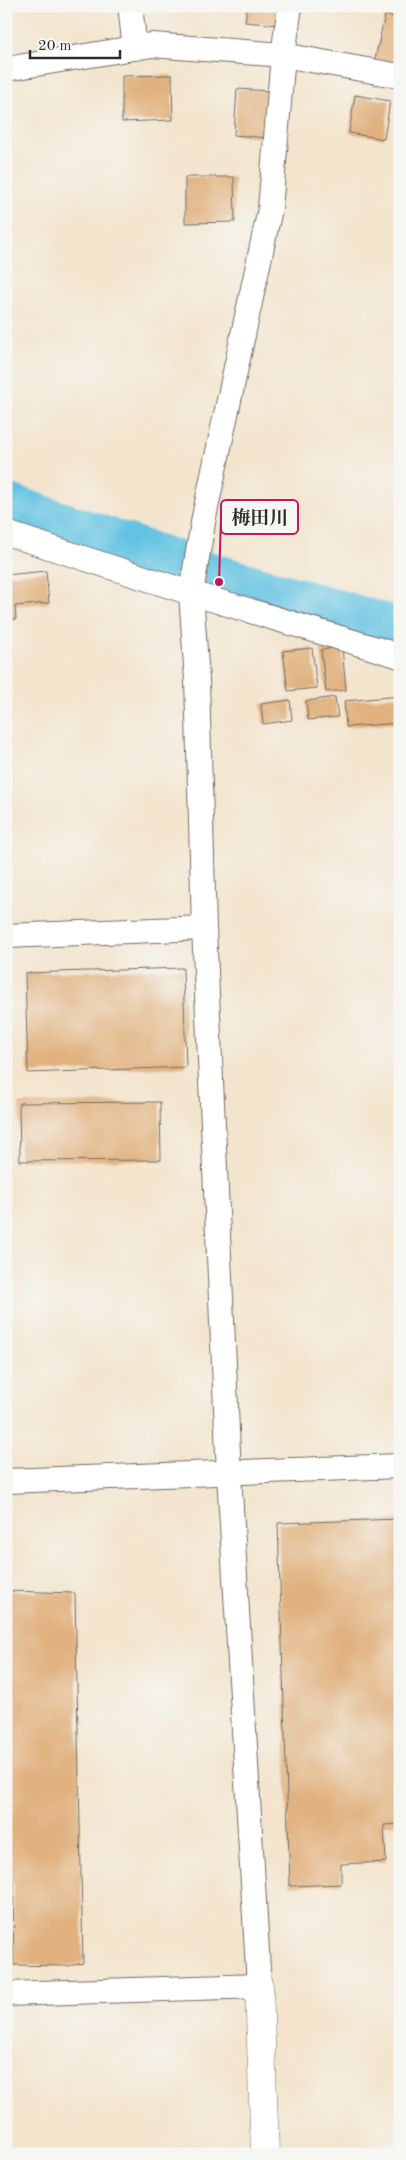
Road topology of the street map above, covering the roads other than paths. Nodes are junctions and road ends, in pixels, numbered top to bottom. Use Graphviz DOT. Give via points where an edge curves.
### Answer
graph roads {
  1 [pos="130,6"];
  2 [pos="290,6"];
  3 [pos="136,48"];
  4 [pos="283,55"];
  5 [pos="6,69"];
  6 [pos="400,76"];
  7 [pos="6,533"];
  8 [pos="191,593"];
  9 [pos="400,656"];
  10 [pos="204,928"];
  11 [pos="6,936"];
  12 [pos="400,1466"];
  13 [pos="229,1474"];
  14 [pos="6,1481"];
  15 [pos="259,1986"];
  16 [pos="6,1994"];
  17 [pos="265,2154"];
  1 -- 3 [label="street"];
  2 -- 4 [label="street"];
  3 -- 4 [label="street" via="152,45"];
  3 -- 5 [label="street"];
  4 -- 6 [label="street"];
  4 -- 8 [label="street" via="270,209 204,517"];
  7 -- 8 [label="street"];
  8 -- 9 [label="street"];
  8 -- 10 [label="street" via="197,680"];
  10 -- 11 [label="street"];
  10 -- 13 [label="street"];
  12 -- 13 [label="street"];
  13 -- 14 [label="street"];
  13 -- 15 [label="street"];
  15 -- 16 [label="street"];
  15 -- 17 [label="street"];
}
